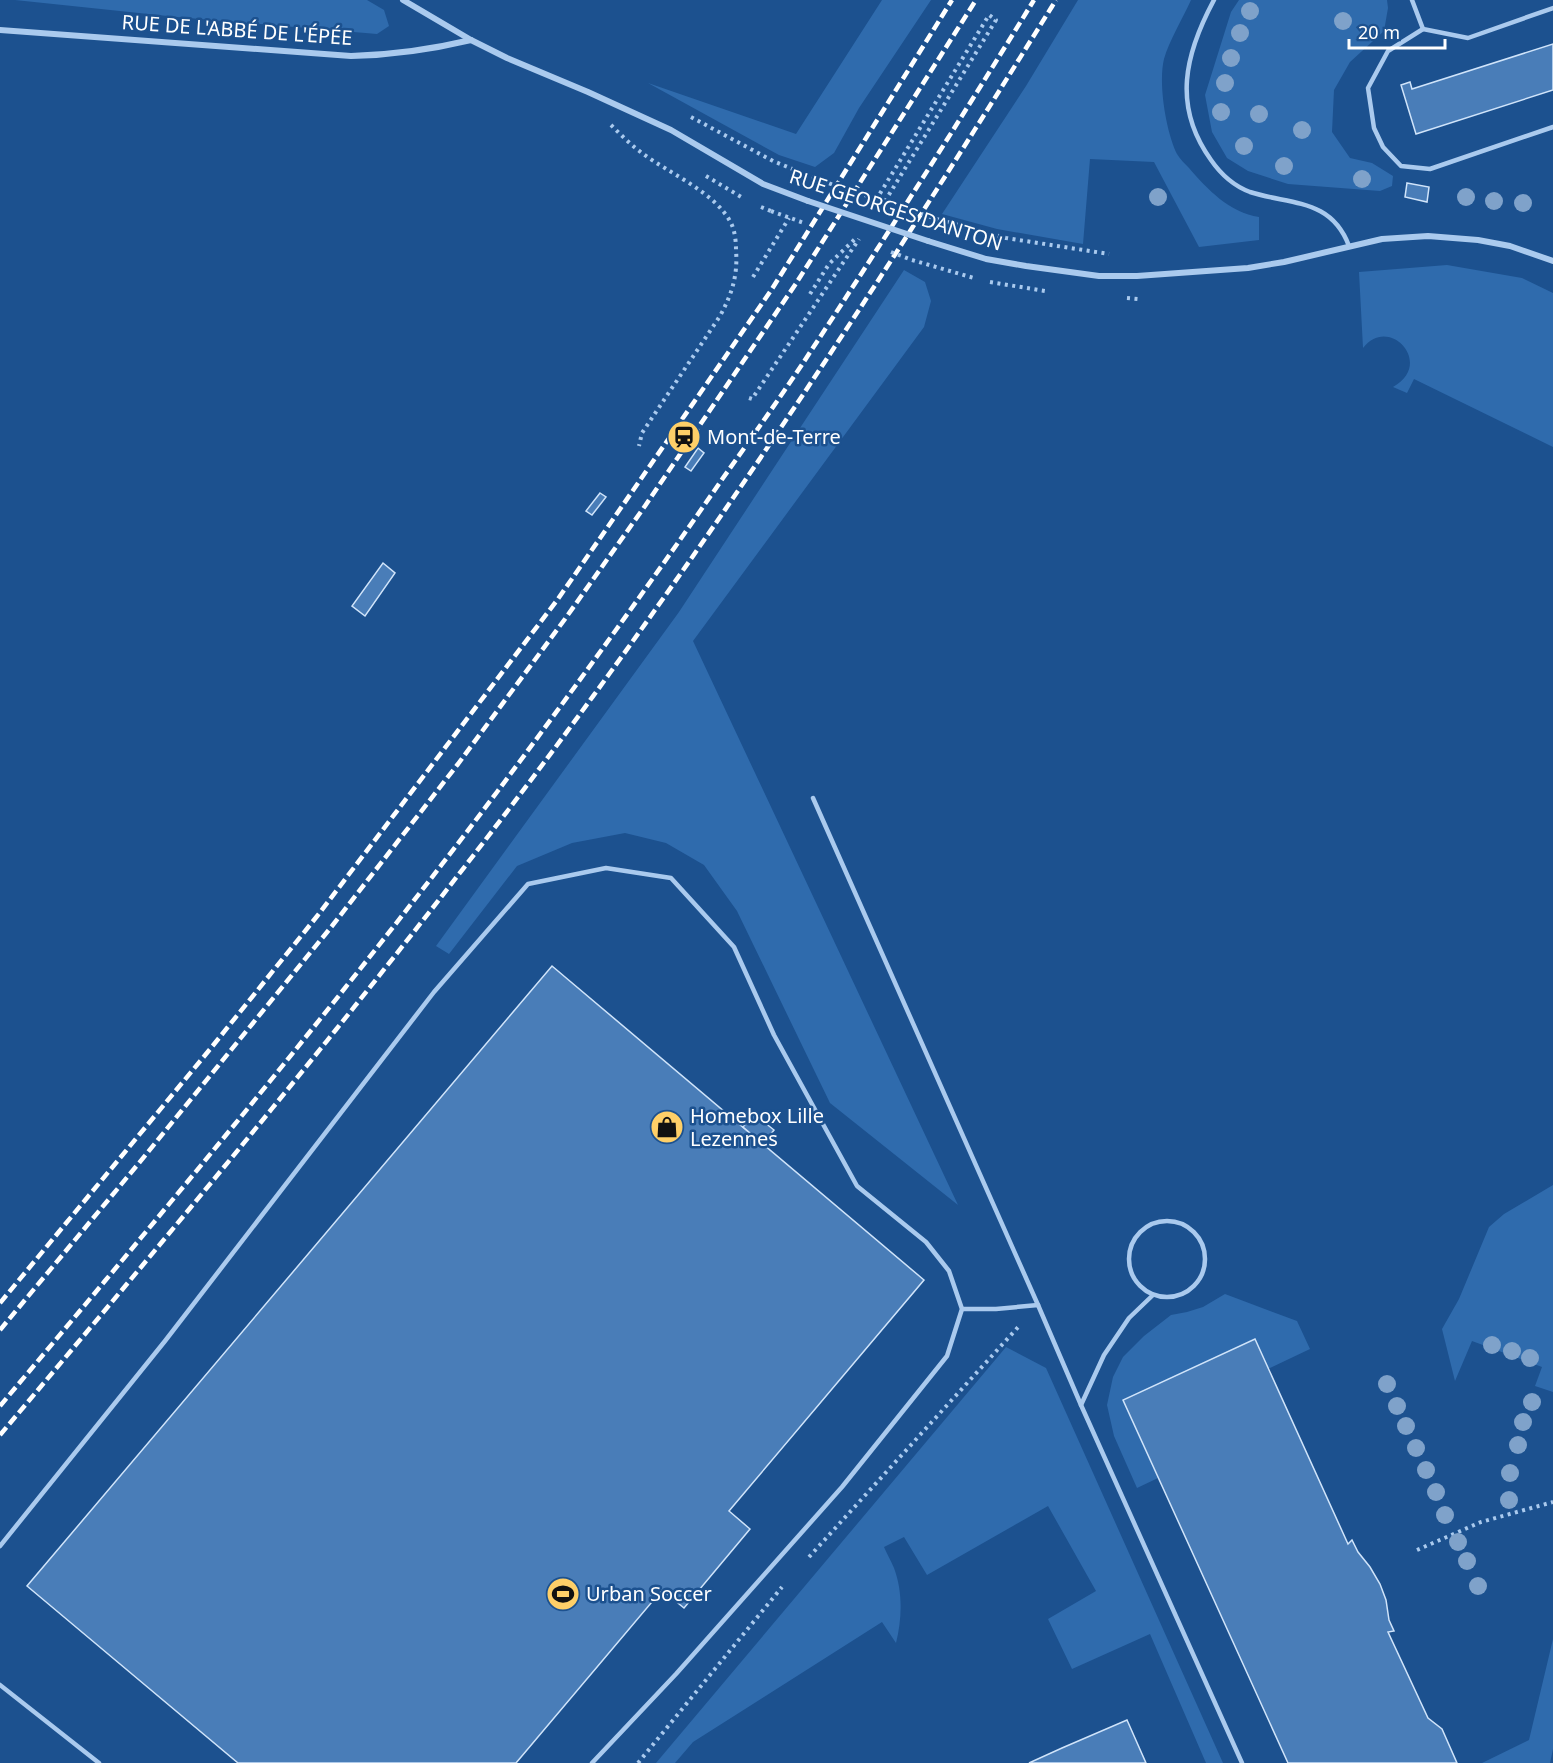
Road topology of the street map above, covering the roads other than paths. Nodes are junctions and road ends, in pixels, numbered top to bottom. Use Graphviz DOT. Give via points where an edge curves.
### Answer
graph roads {
  1 [pos="403,0"];
  2 [pos="1214,0"];
  3 [pos="1412,0"];
  4 [pos="1553,8"];
  5 [pos="1423,29"];
  6 [pos="0,30"];
  7 [pos="471,40"];
  8 [pos="1553,127"];
  9 [pos="1349,246"];
  10 [pos="1553,261"];
  11 [pos="813,798"];
  12 [pos="1153,1295"];
  13 [pos="1038,1305"];
  14 [pos="962,1309"];
  15 [pos="1081,1405"];
  16 [pos="0,1546"];
  17 [pos="0,1685"];
  18 [pos="99,1763"];
  19 [pos="592,1763"];
  20 [pos="1242,1763"];
  1 -- 7 [label="street, RUE GEORGES DANTON"];
  2 -- 9 [label="lane" via="1188,62 1189,110 1201,146 1213,163 1248,191 1307,204 1324,212 1337,223"];
  3 -- 5 [label="lane"];
  4 -- 5 [label="lane" via="1468,38"];
  5 -- 8 [label="lane" via="1388,51 1368,87 1374,128 1383,147 1401,166 1430,169"];
  6 -- 7 [label="street, RUE DE L'ABBÉ DE L'ÉPÉE" via="351,56 415,52"];
  7 -- 9 [label="street, RUE GEORGES DANTON, bridge" via="657,123 762,184 986,259 1099,276 1137,276 1248,268"];
  9 -- 10 [label="street, RUE GEORGES DANTON" via="1382,239 1449,237 1510,246"];
  11 -- 13 [label="lane"];
  12 -- 12 [label="lane" via="1183,1294 1203,1272 1204,1249 1199,1238 1182,1223 1155,1222 1134,1238 1129,1264 1133,1277"];
  12 -- 15 [label="lane" via="1129,1318 1104,1355"];
  13 -- 14 [label="lane"];
  13 -- 15 [label="lane"];
  14 -- 16 [label="lane" via="950,1271 926,1242 857,1186 774,1035 734,947 671,878 606,868 528,884 434,992 165,1341"];
  14 -- 19 [label="lane" via="947,1356 842,1487"];
  15 -- 20 [label="lane"];
  17 -- 18 [label="lane"];
}
